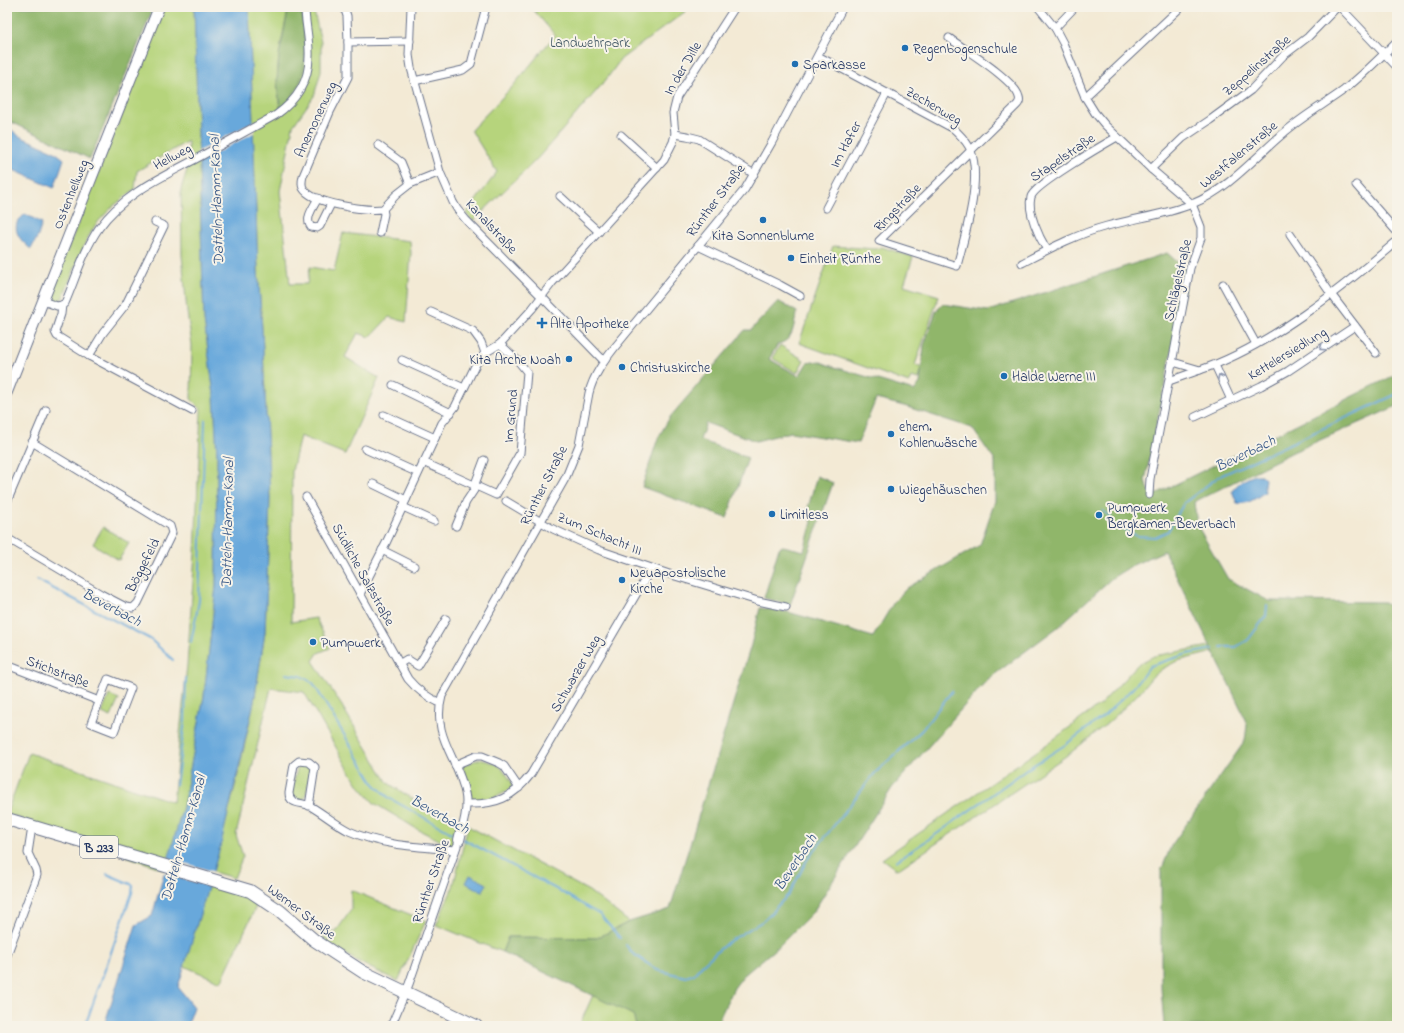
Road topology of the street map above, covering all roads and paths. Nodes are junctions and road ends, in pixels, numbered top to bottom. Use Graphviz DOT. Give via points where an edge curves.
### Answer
graph roads {
  1 [pos="159,7"];
  2 [pos="305,7"];
  3 [pos="344,7"];
  4 [pos="412,7"];
  5 [pos="486,7"];
  6 [pos="735,7"];
  7 [pos="843,7"];
  8 [pos="1038,7"];
  9 [pos="1075,7"];
  10 [pos="1181,7"];
  11 [pos="1337,7"];
  12 [pos="1340,7"];
  13 [pos="1055,28"];
  14 [pos="950,38"];
  15 [pos="410,41"];
  16 [pos="1397,41"];
  17 [pos="348,42"];
  18 [pos="1384,54"];
  19 [pos="818,56"];
  20 [pos="1397,67"];
  21 [pos="414,81"];
  22 [pos="887,93"];
  23 [pos="1085,97"];
  24 [pos="621,134"];
  25 [pos="675,134"];
  26 [pos="1117,137"];
  27 [pos="378,145"];
  28 [pos="971,150"];
  29 [pos="657,168"];
  30 [pos="1151,169"];
  31 [pos="440,172"];
  32 [pos="754,174"];
  33 [pos="410,184"];
  34 [pos="1356,185"];
  35 [pos="560,196"];
  36 [pos="318,198"];
  37 [pos="331,204"];
  38 [pos="1192,204"];
  39 [pos="826,208"];
  40 [pos="383,209"];
  41 [pos="155,222"];
  42 [pos="599,232"];
  43 [pos="1397,232"];
  44 [pos="380,233"];
  45 [pos="1290,234"];
  46 [pos="1397,241"];
  47 [pos="698,246"];
  48 [pos="1047,250"];
  49 [pos="1022,263"];
  50 [pos="958,266"];
  51 [pos="1223,284"];
  52 [pos="1331,294"];
  53 [pos="541,296"];
  54 [pos="800,296"];
  55 [pos="43,301"];
  56 [pos="62,306"];
  57 [pos="431,312"];
  58 [pos="1355,326"];
  59 [pos="500,344"];
  60 [pos="1256,344"];
  61 [pos="485,353"];
  62 [pos="1376,353"];
  63 [pos="89,356"];
  64 [pos="402,360"];
  65 [pos="604,361"];
  66 [pos="1173,362"];
  67 [pos="1214,365"];
  68 [pos="1200,370"];
  69 [pos="1169,381"];
  70 [pos="393,384"];
  71 [pos="464,388"];
  72 [pos="7,392"];
  73 [pos="1231,400"];
  74 [pos="46,410"];
  75 [pos="192,411"];
  76 [pos="451,413"];
  77 [pos="384,415"];
  78 [pos="1195,417"];
  79 [pos="435,438"];
  80 [pos="32,442"];
  81 [pos="365,449"];
  82 [pos="484,460"];
  83 [pos="423,462"];
  84 [pos="418,473"];
  85 [pos="373,484"];
  86 [pos="475,484"];
  87 [pos="1149,495"];
  88 [pos="306,497"];
  89 [pos="406,500"];
  90 [pos="506,500"];
  91 [pos="7,502"];
  92 [pos="403,507"];
  93 [pos="434,521"];
  94 [pos="542,521"];
  95 [pos="456,526"];
  96 [pos="7,538"];
  97 [pos="382,550"];
  98 [pos="414,566"];
  99 [pos="651,569"];
  100 [pos="360,594"];
  101 [pos="786,607"];
  102 [pos="446,619"];
  103 [pos="399,664"];
  104 [pos="7,665"];
  105 [pos="99,701"];
  106 [pos="440,703"];
  107 [pos="455,765"];
  108 [pos="519,788"];
  109 [pos="466,804"];
  110 [pos="309,806"];
  111 [pos="7,819"];
  112 [pos="32,827"];
  113 [pos="455,850"];
  114 [pos="7,955"];
  115 [pos="405,993"];
  116 [pos="391,1026"];
  117 [pos="476,1026"];
  1 -- 55 [label="main road, Ostenhellweg"];
  2 -- 56 [label="street, Hellweg" via="309,67 300,91 282,110 267,120 124,201 98,229"];
  3 -- 17 [label="street, Anemonenweg"];
  4 -- 15 [label="street, Kanalstraße"];
  5 -- 21 [label="street" via="468,68"];
  6 -- 25 [label="street, In der Dille" via="677,97 674,113"];
  7 -- 19 [label="street, Rünther Straße"];
  8 -- 13 [label="street, Schlägelstraße"];
  9 -- 13 [label="street"];
  10 -- 23 [label="street"];
  11 -- 30 [label="street, Zeppelinstraße" via="1308,37 1283,56 1251,90 1183,138"];
  12 -- 18 [label="street"];
  13 -- 23 [label="street, Schlägelstraße"];
  14 -- 28 [label="street" via="1001,75 1013,87 1020,101"];
  15 -- 17 [label="street"];
  15 -- 21 [label="street, Kanalstraße" via="409,55"];
  16 -- 18 [label="street, Westfalenstraße"];
  17 -- 36 [label="street, Anemonenweg" via="348,77 330,112 302,182 307,192"];
  18 -- 20 [label="street"];
  18 -- 38 [label="street, Westfalenstraße" via="1344,90 1285,131 1215,193"];
  19 -- 22 [label="street, Zechenweg"];
  19 -- 32 [label="street, Rünther Straße"];
  21 -- 31 [label="street, Kanalstraße"];
  22 -- 28 [label="street, Zechenweg" via="954,129"];
  22 -- 39 [label="street, Im Hafer"];
  23 -- 26 [label="street, Schlägelstraße" via="1095,113"];
  24 -- 29 [label="street"];
  25 -- 29 [label="street, In der Dille" via="669,151"];
  25 -- 32 [label="street" via="699,139"];
  26 -- 30 [label="street, Schlägelstraße"];
  26 -- 48 [label="street, Stapelstraße" via="1062,171 1032,194 1035,224"];
  27 -- 33 [label="street" via="401,162"];
  28 -- 50 [label="street, Zechenweg" via="975,170 973,192"];
  28 -- 50 [label="street, Ringstraße" via="879,241"];
  29 -- 42 [label="street, In der Dille"];
  30 -- 38 [label="street, Schlägelstraße"];
  31 -- 33 [label="street"];
  31 -- 53 [label="street, Kanalstraße" via="452,202 461,215"];
  32 -- 47 [label="street, Rünther Straße" via="745,189"];
  33 -- 40 [label="street"];
  34 -- 43 [label="street"];
  35 -- 42 [label="street"];
  36 -- 37 [label="street, Anemonenweg"];
  36 -- 37 [label="street" via="308,221 312,227 320,226"];
  37 -- 40 [label="street, Anemonenweg"];
  38 -- 48 [label="street, Westfalenstraße" via="1170,212 1106,226"];
  38 -- 66 [label="street, Schlägelstraße" via="1201,227 1200,238 1190,268"];
  40 -- 44 [label="street"];
  41 -- 63 [label="street" via="164,226 126,304"];
  42 -- 53 [label="street, In der Dille"];
  45 -- 52 [label="street"];
  46 -- 52 [label="street, Kettelersiedlung"];
  47 -- 54 [label="street"];
  47 -- 65 [label="street, Rünther Straße"];
  48 -- 49 [label="street, Westfalenstraße"];
  51 -- 60 [label="street, Kettelersiedlung"];
  52 -- 58 [label="street"];
  52 -- 60 [label="street, Kettelersiedlung"];
  53 -- 59 [label="street, In der Dille"];
  53 -- 65 [label="street, Kanalstraße"];
  55 -- 56 [label="street"];
  55 -- 72 [label="main road, Ostenhellweg"];
  56 -- 63 [label="street, Hellweg" via="55,332 57,336"];
  57 -- 61 [label="street" via="473,331"];
  58 -- 62 [label="street"];
  58 -- 73 [label="street, Kettelersiedlung, one-way" via="1288,371"];
  59 -- 61 [label="street, In der Dille"];
  59 -- 86 [label="street, Im Grund" via="527,372 520,453 496,495"];
  60 -- 67 [label="street, Kettelersiedlung"];
  61 -- 71 [label="street" via="476,364"];
  63 -- 75 [label="street"];
  64 -- 71 [label="street"];
  65 -- 94 [label="street, Rünther Straße" via="591,386 574,460"];
  66 -- 68 [label="street"];
  66 -- 69 [label="street, Schlägelstraße"];
  67 -- 68 [label="street, Kettelersiedlung"];
  73 -- 67 [label="street, one-way"];
  68 -- 69 [label="street, Kettelersiedlung"];
  69 -- 87 [label="street, Schlägelstraße"];
  70 -- 76 [label="street"];
  71 -- 76 [label="street"];
  73 -- 78 [label="street, Kettelersiedlung"];
  74 -- 80 [label="street"];
  76 -- 79 [label="street" via="442,423"];
  77 -- 79 [label="street"];
  79 -- 83 [label="street"];
  80 -- 91 [label="street"];
  80 -- 96 [label="street, Böggefeld" via="166,523 172,529 171,537 138,603 133,608 101,594"];
  81 -- 84 [label="street"];
  82 -- 86 [label="street"];
  83 -- 84 [label="street"];
  83 -- 86 [label="street, Im Grund"];
  84 -- 89 [label="street"];
  85 -- 89 [label="street"];
  86 -- 95 [label="street"];
  88 -- 100 [label="street, Südliche Salzstraße"];
  89 -- 92 [label="street"];
  90 -- 94 [label="street"];
  92 -- 93 [label="street"];
  92 -- 97 [label="street"];
  94 -- 99 [label="street, Zum Schacht III" via="553,529 599,550"];
  94 -- 106 [label="street, Rünther Straße" via="453,675"];
  97 -- 98 [label="street"];
  97 -- 100 [label="street"];
  99 -- 101 [label="street, Zum Schacht III"];
  99 -- 108 [label="street, Schwarzer Weg" via="531,774"];
  100 -- 103 [label="street, Südliche Salzstraße"];
  102 -- 103 [label="street" via="418,666 407,659"];
  103 -- 106 [label="street, Südliche Salzstraße" via="418,690"];
  104 -- 105 [label="street, Stichstraße"];
  105 -- 105 [label="street, Stichstraße" via="91,723 114,732 131,688 108,679"];
  106 -- 107 [label="street, Rünther Straße" via="442,736"];
  107 -- 108 [label="street" via="482,756 504,766"];
  107 -- 109 [label="street, Rünther Straße" via="465,792"];
  108 -- 109 [label="street, Schwarzer Weg" via="503,799 483,804"];
  109 -- 113 [label="street, Rünther Straße" via="464,823"];
  110 -- 110 [label="street" via="294,802 288,796 294,765 299,761 309,762 315,767"];
  110 -- 113 [label="street" via="351,832 373,839 395,845"];
  111 -- 112 [label="main road, Werner Straße / B 233"];
  112 -- 114 [label="street" via="28,854 37,875"];
  112 -- 115 [label="main road, Werner Straße / B 233" via="250,890 269,902 314,940 362,972"];
  113 -- 115 [label="street, Rünther Straße"];
  115 -- 116 [label="street, Rünther Straße"];
  115 -- 117 [label="main road, Werner Straße / B 233"];
}
